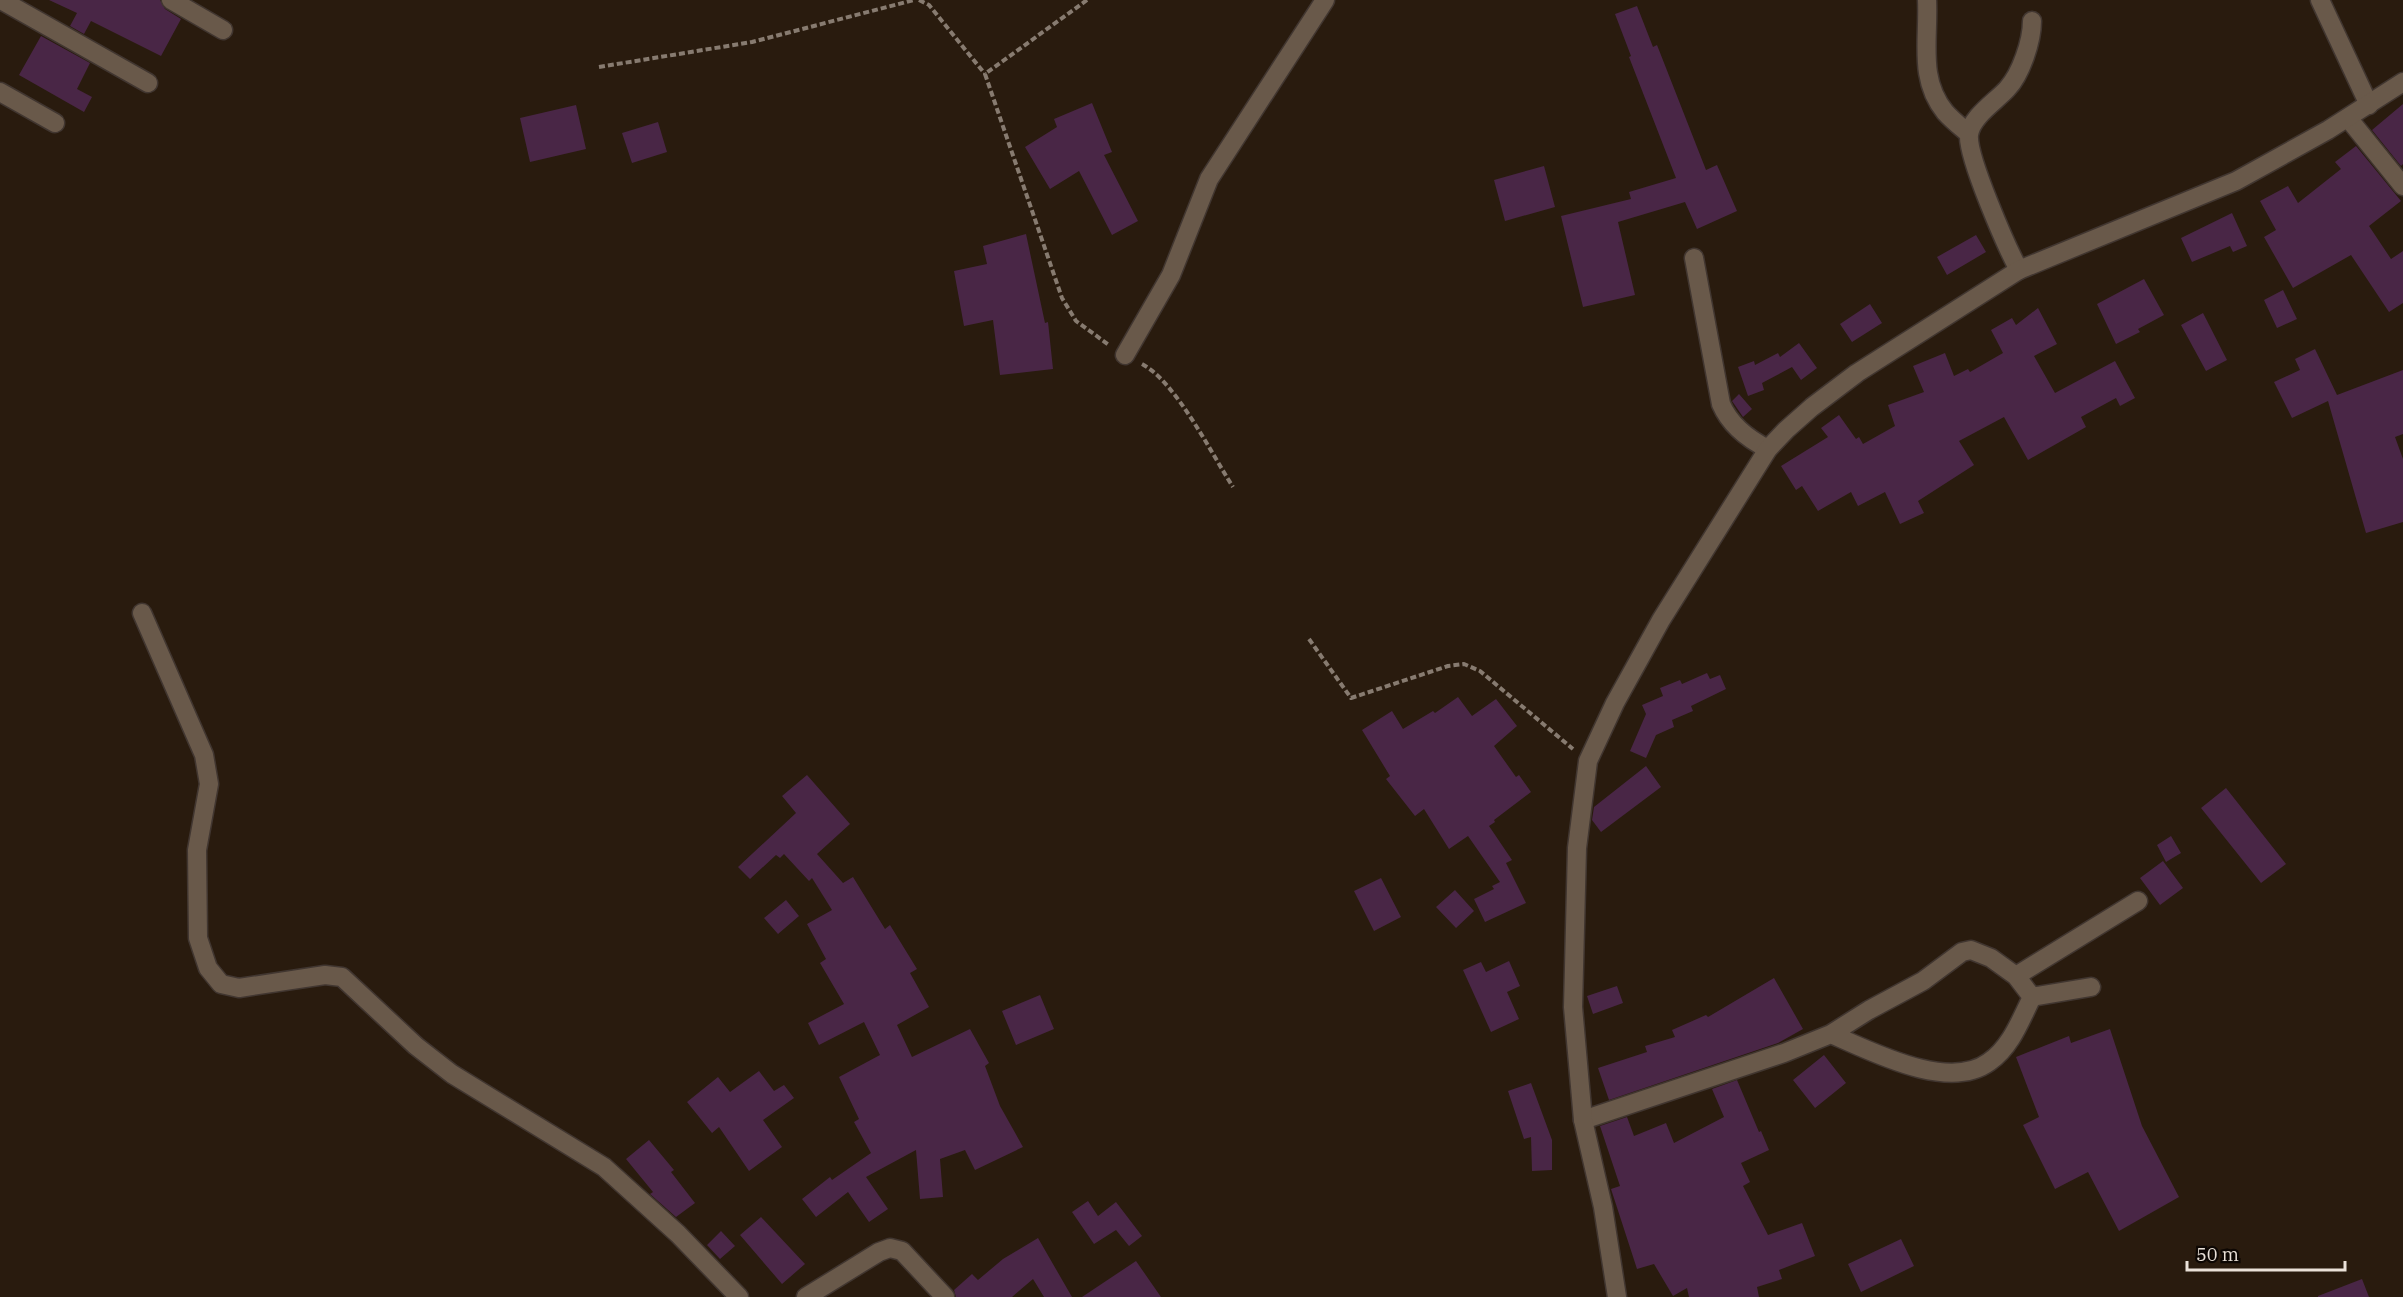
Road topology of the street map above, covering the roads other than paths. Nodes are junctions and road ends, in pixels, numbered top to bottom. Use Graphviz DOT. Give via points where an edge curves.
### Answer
graph roads {
  1 [pos="1,0"];
  2 [pos="171,0"];
  3 [pos="1325,0"];
  4 [pos="1927,0"];
  5 [pos="2320,0"];
  6 [pos="2032,21"];
  7 [pos="223,30"];
  8 [pos="148,82"];
  9 [pos="2403,82"];
  10 [pos="0,92"];
  11 [pos="2369,105"];
  12 [pos="2348,118"];
  13 [pos="55,123"];
  14 [pos="1969,134"];
  15 [pos="2403,186"];
  16 [pos="1694,258"];
  17 [pos="2019,270"];
  18 [pos="1125,355"];
  19 [pos="1768,449"];
  20 [pos="142,613"];
  21 [pos="2138,901"];
  22 [pos="2016,976"];
  23 [pos="2091,987"];
  24 [pos="2032,997"];
  25 [pos="1832,1034"];
  26 [pos="1583,1120"];
  27 [pos="739,1297"];
  28 [pos="806,1297"];
  29 [pos="945,1297"];
  30 [pos="1617,1297"];
  1 -- 8 [label="street"];
  2 -- 7 [label="street"];
  3 -- 18 [label="street" via="1209,179 1171,275"];
  4 -- 14 [label="street" via="1927,75 1946,113"];
  5 -- 11 [label="street"];
  6 -- 14 [label="street" via="2032,37 2009,87 1975,121"];
  9 -- 11 [label="street"];
  10 -- 13 [label="street"];
  11 -- 12 [label="street"];
  12 -- 15 [label="street"];
  12 -- 17 [label="street" via="2236,181"];
  14 -- 17 [label="street" via="1988,198"];
  16 -- 19 [label="street" via="1718,391 1728,420"];
  17 -- 19 [label="street" via="1857,373 1803,415"];
  19 -- 26 [label="street" via="1661,620 1588,761 1577,848 1573,1007"];
  20 -- 27 [label="street" via="204,755 208,784 198,850 198,938 208,968 221,984 239,988 325,975 342,977 452,1074 604,1167 678,1234"];
  21 -- 22 [label="street"];
  22 -- 24 [label="street"];
  22 -- 25 [label="street" via="1981,952 1962,952 1923,981"];
  23 -- 24 [label="street"];
  24 -- 25 [label="street" via="2002,1050 1990,1062 1969,1070 1942,1072 1917,1068"];
  25 -- 26 [label="street"];
  26 -- 30 [label="street" via="1603,1207"];
  28 -- 29 [label="street" via="890,1248 902,1251"];
}
